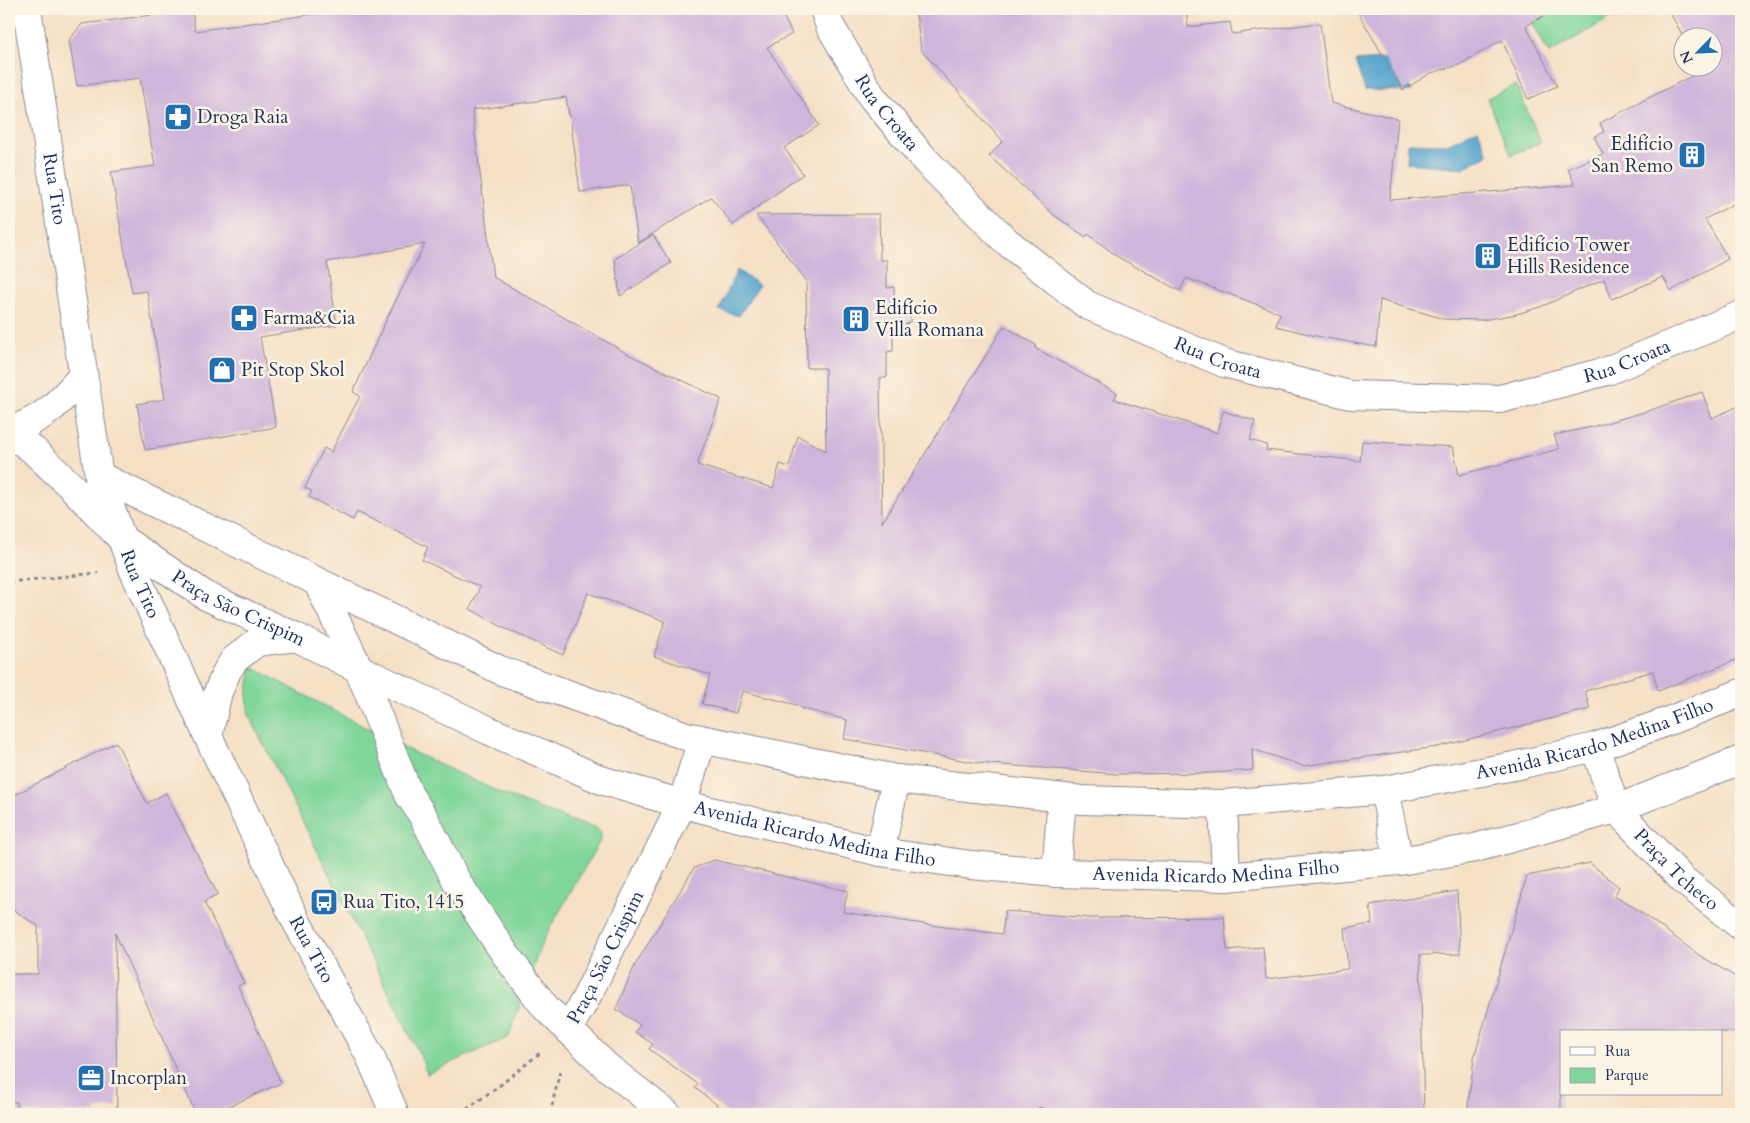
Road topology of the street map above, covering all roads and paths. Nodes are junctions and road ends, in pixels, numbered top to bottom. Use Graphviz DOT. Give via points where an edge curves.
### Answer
graph roads {
  1 [pos="27,9"];
  2 [pos="824,9"];
  3 [pos="1741,315"];
  4 [pos="83,375"];
  5 [pos="9,431"];
  6 [pos="9,439"];
  7 [pos="99,476"];
  8 [pos="122,539"];
  9 [pos="133,570"];
  10 [pos="316,581"];
  11 [pos="9,582"];
  12 [pos="296,637"];
  13 [pos="359,669"];
  14 [pos="1741,693"];
  15 [pos="208,736"];
  16 [pos="702,740"];
  17 [pos="1595,747"];
  18 [pos="1741,760"];
  19 [pos="896,779"];
  20 [pos="1384,790"];
  21 [pos="1062,798"];
  22 [pos="682,804"];
  23 [pos="1223,804"];
  24 [pos="1616,809"];
  25 [pos="880,852"];
  26 [pos="1399,861"];
  27 [pos="1056,873"];
  28 [pos="1226,877"];
  29 [pos="1741,926"];
  30 [pos="568,1029"];
  31 [pos="393,1114"];
  32 [pos="460,1114"];
  33 [pos="667,1114"];
  1 -- 4 [label="street, Rua Tito"];
  2 -- 3 [label="street, Rua Croata" via="830,26 872,97 926,162 1006,241 1087,305 1224,363 1350,395 1500,399 1607,371"];
  4 -- 5 [label="street" via="56,406 40,418"];
  4 -- 7 [label="street, Rua Tito"];
  6 -- 8 [label="street" via="21,441 33,450"];
  7 -- 8 [label="street, Rua Tito"];
  7 -- 10 [label="street"];
  8 -- 9 [label="street, Rua Tito"];
  8 -- 12 [label="street, Praça São Crispim" via="206,596"];
  9 -- 11 [label="path"];
  9 -- 15 [label="street, Rua Tito"];
  10 -- 13 [label="street, Praça São Crispim"];
  10 -- 16 [label="street" via="502,671"];
  12 -- 13 [label="street, Praça São Crispim"];
  12 -- 15 [label="street" via="256,642 234,660 218,692"];
  13 -- 22 [label="street, Praça São Crispim" via="604,781"];
  13 -- 30 [label="street, Praça São Crispim" via="410,794 457,882 508,958 546,1008"];
  14 -- 17 [label="street, Avenida Ricardo Medina Filho"];
  15 -- 31 [label="street, Rua Tito" via="294,919 370,1056"];
  16 -- 19 [label="street, Avenida Ricardo Medina Filho"];
  16 -- 22 [label="street, Praça São Crispim"];
  17 -- 20 [label="street, Avenida Ricardo Medina Filho"];
  17 -- 24 [label="street"];
  18 -- 24 [label="street, Avenida Ricardo Medina Filho"];
  19 -- 21 [label="street, Avenida Ricardo Medina Filho"];
  19 -- 25 [label="street"];
  20 -- 23 [label="street, Avenida Ricardo Medina Filho"];
  20 -- 26 [label="street"];
  21 -- 23 [label="street, Avenida Ricardo Medina Filho"];
  21 -- 27 [label="street"];
  22 -- 25 [label="street, Avenida Ricardo Medina Filho"];
  22 -- 30 [label="street, Praça São Crispim"];
  23 -- 28 [label="street"];
  24 -- 26 [label="street, Avenida Ricardo Medina Filho" via="1475,848"];
  24 -- 29 [label="street, Praça Tcheco" via="1683,880"];
  25 -- 27 [label="street, Avenida Ricardo Medina Filho"];
  26 -- 28 [label="street, Avenida Ricardo Medina Filho"];
  27 -- 28 [label="street, Avenida Ricardo Medina Filho"];
  30 -- 32 [label="path"];
  30 -- 33 [label="street" via="606,1066"];
}
